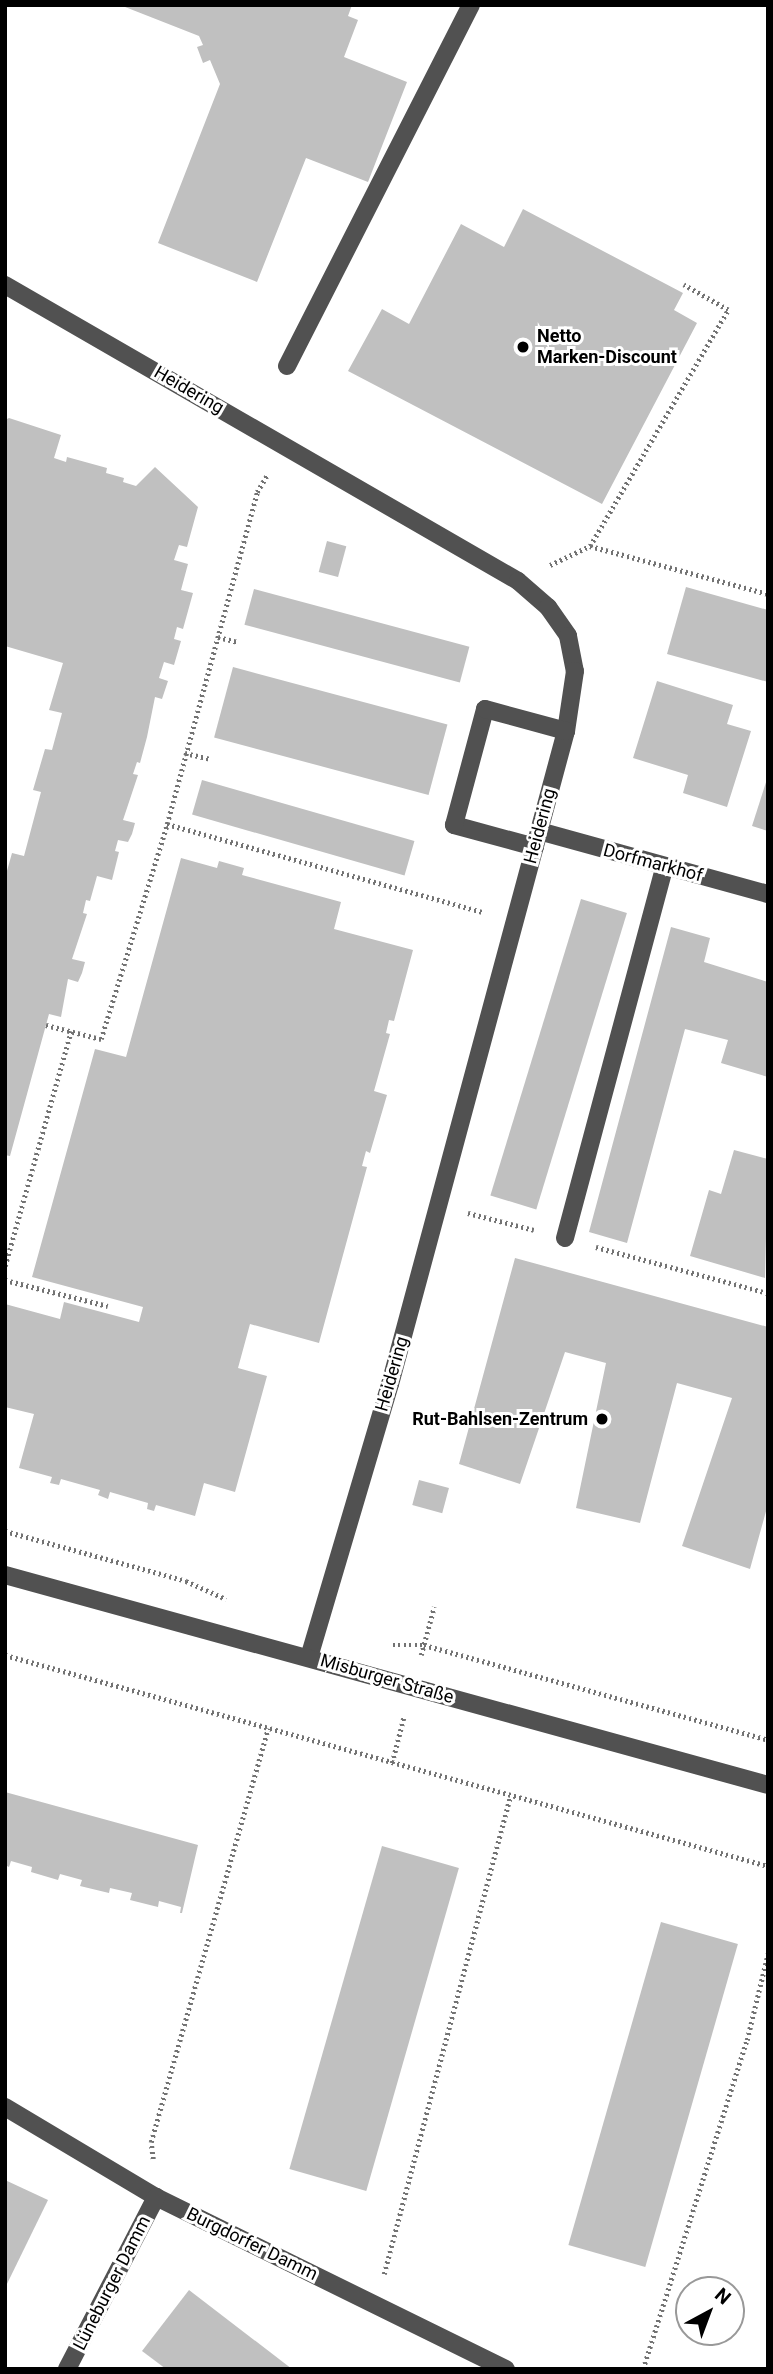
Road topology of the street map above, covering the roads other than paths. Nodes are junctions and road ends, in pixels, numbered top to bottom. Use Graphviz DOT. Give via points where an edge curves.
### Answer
graph roads {
  1 [pos="471,5"];
  2 [pos="5,285"];
  3 [pos="287,366"];
  4 [pos="566,731"];
  5 [pos="537,839"];
  6 [pos="665,866"];
  7 [pos="768,894"];
  8 [pos="565,1238"];
  9 [pos="5,1575"];
  10 [pos="309,1657"];
  11 [pos="768,1785"];
  12 [pos="5,2107"];
  13 [pos="156,2197"];
  14 [pos="67,2369"];
  15 [pos="506,2369"];
  1 -- 3 [label="street"];
  2 -- 4 [label="street, Heidering" via="518,581 548,607 568,636 575,671"];
  4 -- 5 [label="street, Heidering"];
  4 -- 5 [label="street, Dorfmarkhof" via="485,709 457,812 454,825"];
  5 -- 6 [label="street, Dorfmarkhof"];
  5 -- 10 [label="street, Heidering" via="390,1384"];
  6 -- 7 [label="street, Dorfmarkhof"];
  6 -- 8 [label="street"];
  9 -- 10 [label="street, Misburger Straße"];
  10 -- 11 [label="street, Misburger Straße"];
  12 -- 13 [label="street, Burgdorfer Damm"];
  13 -- 14 [label="street, Lüneburger Damm"];
  13 -- 15 [label="street, Burgdorfer Damm"];
}
